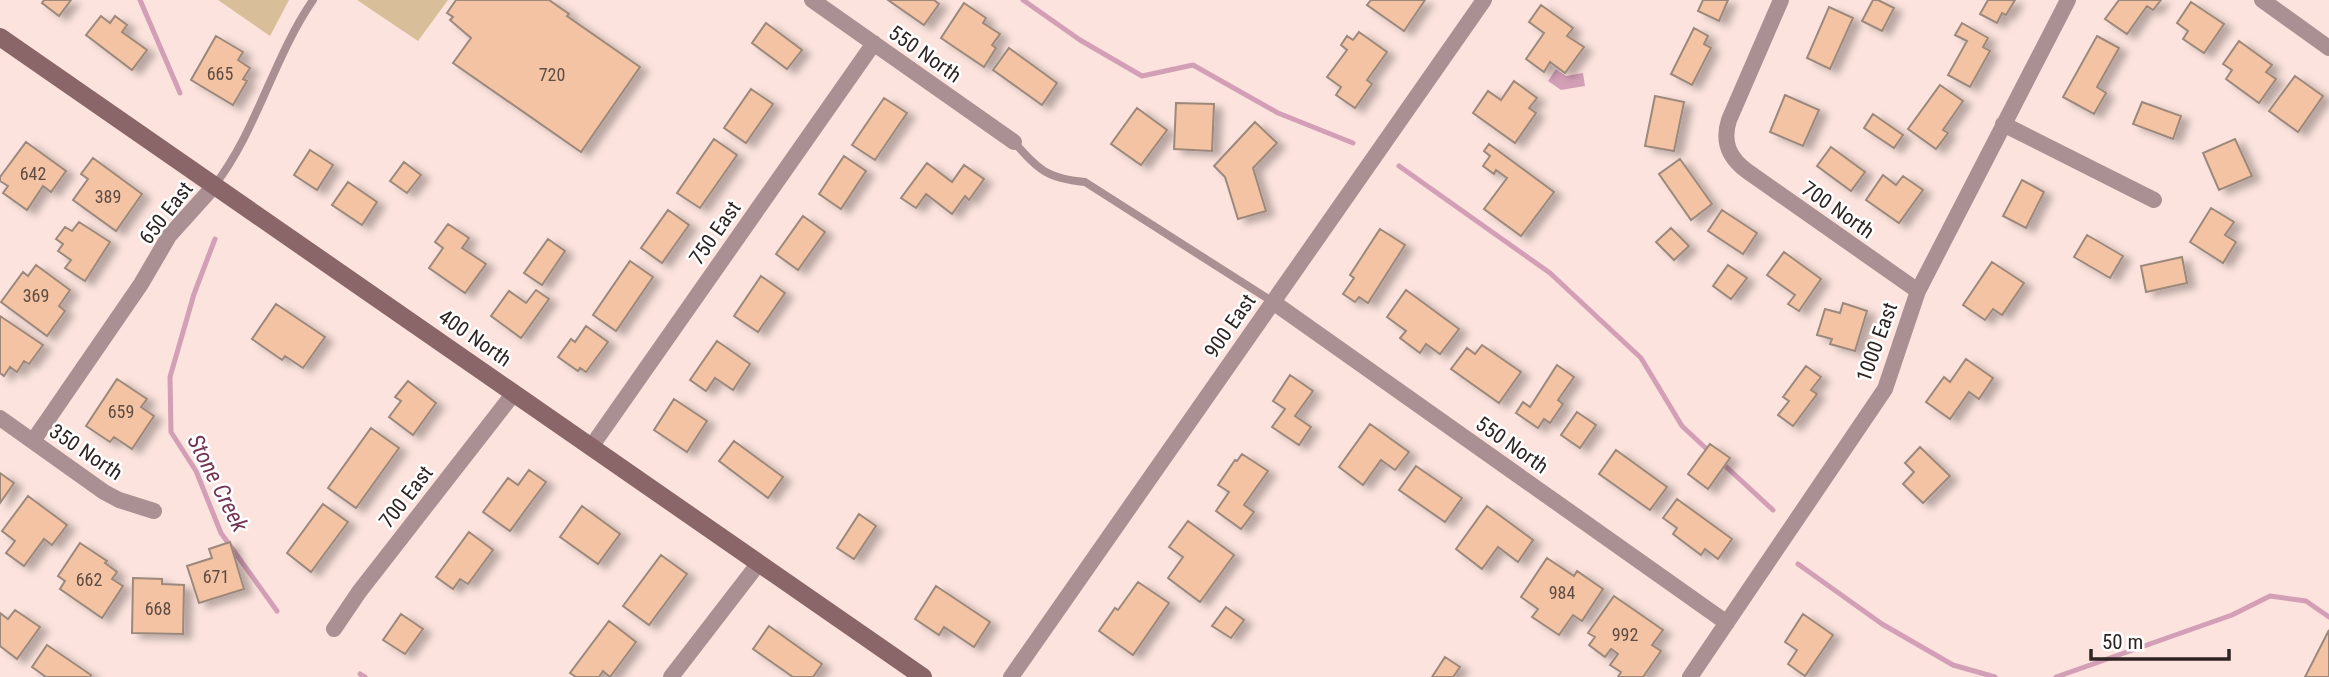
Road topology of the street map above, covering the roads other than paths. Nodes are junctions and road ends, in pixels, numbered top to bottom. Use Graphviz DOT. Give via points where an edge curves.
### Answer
graph roads {
  1 [pos="313,0"];
  2 [pos="812,0"];
  3 [pos="1484,0"];
  4 [pos="1781,0"];
  5 [pos="2067,0"];
  6 [pos="2262,0"];
  7 [pos="0,37"];
  8 [pos="874,43"];
  9 [pos="2329,48"];
  10 [pos="2003,124"];
  11 [pos="1014,142"];
  12 [pos="214,186"];
  13 [pos="2154,200"];
  14 [pos="1918,291"];
  15 [pos="1273,302"];
  16 [pos="513,393"];
  17 [pos="0,418"];
  18 [pos="33,441"];
  19 [pos="591,447"];
  20 [pos="153,511"];
  21 [pos="759,563"];
  22 [pos="1727,623"];
  23 [pos="334,629"];
  24 [pos="671,677"];
  25 [pos="923,677"];
  26 [pos="1011,677"];
  27 [pos="1690,677"];
  1 -- 12 [label="lane, 650 East" via="233,160"];
  2 -- 8 [label="street, 550 North"];
  3 -- 15 [label="street, 900 East"];
  4 -- 14 [label="street, 700 North" via="1728,120 1726,141 1735,161"];
  5 -- 10 [label="street, 1000 East"];
  6 -- 9 [label="street"];
  7 -- 12 [label="main road, 400 North"];
  8 -- 11 [label="street, 550 North"];
  8 -- 19 [label="street, 750 East"];
  10 -- 13 [label="street"];
  10 -- 14 [label="street, 1000 East"];
  11 -- 15 [label="lane" via="1041,171 1085,181"];
  12 -- 16 [label="main road, 400 North"];
  12 -- 18 [label="street, 650 East" via="169,236"];
  14 -- 22 [label="street, 1000 East" via="1885,389"];
  15 -- 22 [label="street, 550 North"];
  15 -- 26 [label="street, 900 East"];
  16 -- 19 [label="main road, 400 North"];
  16 -- 23 [label="street, 700 East"];
  17 -- 18 [label="street, 350 North"];
  18 -- 20 [label="street, 350 North" via="104,492"];
  19 -- 21 [label="main road, 400 North"];
  21 -- 24 [label="street"];
  21 -- 25 [label="main road, 400 North"];
  22 -- 27 [label="street, 1000 East"];
}
